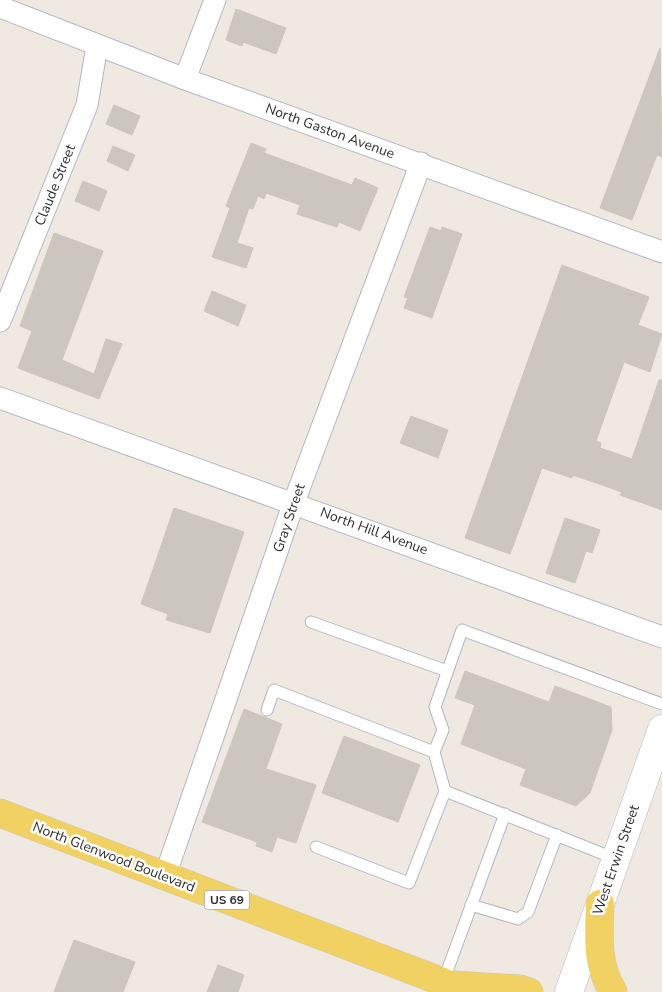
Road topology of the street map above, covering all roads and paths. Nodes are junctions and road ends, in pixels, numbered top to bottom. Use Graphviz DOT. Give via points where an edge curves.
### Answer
graph roads {
  1 [pos="215,0"];
  2 [pos="0,7"];
  3 [pos="97,46"];
  4 [pos="185,79"];
  5 [pos="421,163"];
  6 [pos="662,252"];
  7 [pos="0,321"];
  8 [pos="0,398"];
  9 [pos="294,502"];
  10 [pos="311,622"];
  11 [pos="662,637"];
  12 [pos="447,671"];
  13 [pos="662,704"];
  14 [pos="267,710"];
  15 [pos="662,729"];
  16 [pos="434,752"];
  17 [pos="445,791"];
  18 [pos="0,813"];
  19 [pos="505,814"];
  20 [pos="557,835"];
  21 [pos="316,847"];
  22 [pos="616,859"];
  23 [pos="165,876"];
  24 [pos="600,904"];
  25 [pos="471,905"];
  26 [pos="453,986"];
  27 [pos="529,992"];
  28 [pos="569,992"];
  29 [pos="613,992"];
  1 -- 4 [label="street"];
  2 -- 3 [label="street, North Gaston Avenue"];
  3 -- 4 [label="street, North Gaston Avenue"];
  3 -- 7 [label="street, Claude Street" via="87,105"];
  4 -- 5 [label="street, North Gaston Avenue"];
  5 -- 6 [label="street, North Gaston Avenue"];
  5 -- 9 [label="street, Gray Street"];
  8 -- 9 [label="street, North Hill Avenue"];
  9 -- 11 [label="street, North Hill Avenue"];
  9 -- 23 [label="street, Gray Street"];
  10 -- 12 [label="lane"];
  12 -- 13 [label="lane" via="462,630"];
  12 -- 16 [label="lane" via="434,707 443,730"];
  14 -- 16 [label="lane" via="274,690"];
  15 -- 22 [label="main road, West Erwin Street"];
  16 -- 17 [label="lane"];
  17 -- 19 [label="lane"];
  17 -- 21 [label="lane" via="409,883"];
  18 -- 23 [label="main road, North Glenwood Boulevard / US 69"];
  19 -- 20 [label="lane"];
  19 -- 25 [label="lane"];
  20 -- 22 [label="lane"];
  20 -- 25 [label="lane" via="528,912 518,919"];
  22 -- 24 [label="main road, West Erwin Street"];
  23 -- 26 [label="main road, North Glenwood Boulevard / US 69"];
  24 -- 28 [label="main road, West Erwin Street"];
  24 -- 29 [label="main road" via="599,957"];
  25 -- 26 [label="lane"];
  26 -- 27 [label="main road, North Glenwood Boulevard / US 69"];
}
